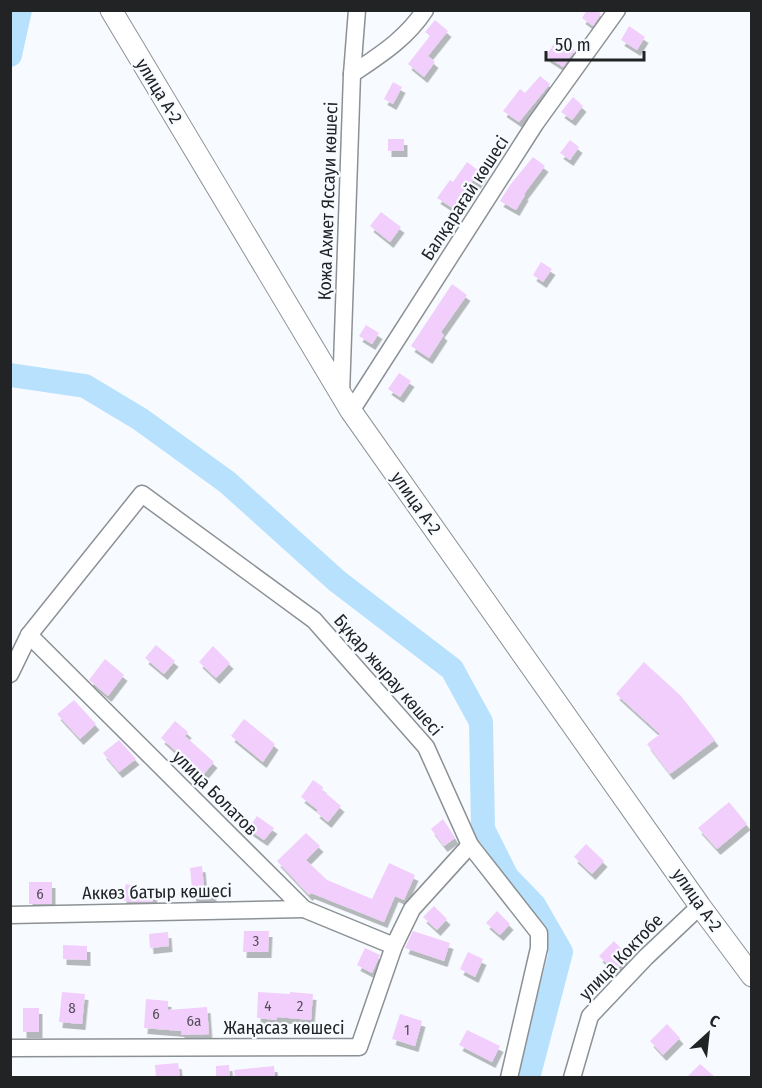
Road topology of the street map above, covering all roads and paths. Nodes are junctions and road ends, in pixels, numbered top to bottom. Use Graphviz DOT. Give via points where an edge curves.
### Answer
graph roads {
  1 [pos="111,10"];
  2 [pos="357,10"];
  3 [pos="425,10"];
  4 [pos="617,10"];
  5 [pos="352,74"];
  6 [pos="346,402"];
  7 [pos="29,635"];
  8 [pos="10,674"];
  9 [pos="470,845"];
  10 [pos="700,906"];
  11 [pos="304,909"];
  12 [pos="10,915"];
  13 [pos="394,946"];
  14 [pos="752,976"];
  15 [pos="10,1048"];
  16 [pos="509,1077"];
  17 [pos="572,1077"];
  1 -- 6 [label="main road, улица А-2"];
  2 -- 5 [label="street, Қожа Ахмет Яссауи көшесі"];
  3 -- 5 [label="street" via="394,46"];
  4 -- 6 [label="street, Балқарағай көшесі"];
  5 -- 6 [label="street, Қожа Ахмет Яссауи көшесі"];
  6 -- 10 [label="main road, улица А-2"];
  7 -- 8 [label="street"];
  7 -- 9 [label="street, Бұқар жырау көшесі" via="142,494 314,620 426,747"];
  7 -- 11 [label="street, улица Болатов"];
  9 -- 13 [label="street, Жаңасаз көшесі" via="412,909"];
  9 -- 16 [label="street, Бұқар жырау көшесі" via="538,933 539,948"];
  10 -- 14 [label="main road, улица А-2"];
  10 -- 17 [label="street, улица Коктобе" via="590,1016"];
  11 -- 12 [label="street, Аккөз батыр көшесі"];
  11 -- 13 [label="street, улица Болатов"];
  13 -- 15 [label="street, Жаңасаз көшесі" via="359,1047"];
}
